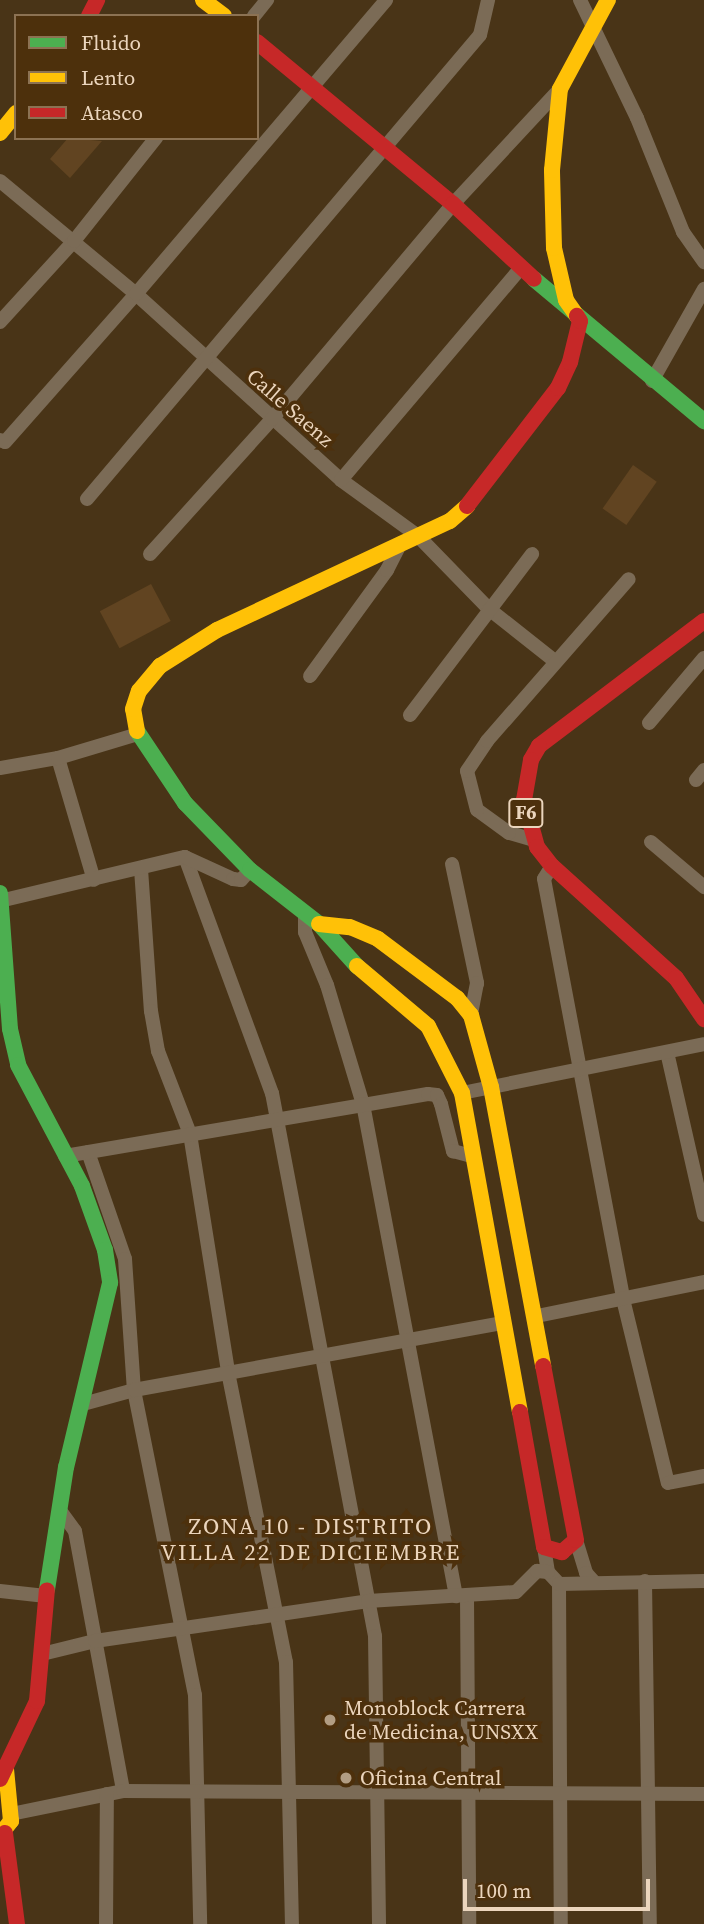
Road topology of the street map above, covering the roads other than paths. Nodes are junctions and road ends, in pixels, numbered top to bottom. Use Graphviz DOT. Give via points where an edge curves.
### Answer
graph roads {
  1 [pos="203,0"];
  2 [pos="267,0"];
  3 [pos="386,0"];
  4 [pos="488,0"];
  5 [pos="580,0"];
  6 [pos="608,0"];
  7 [pos="221,14"];
  8 [pos="256,14"];
  9 [pos="593,23"];
  10 [pos="259,44"];
  11 [pos="311,86"];
  12 [pos="559,89"];
  13 [pos="14,116"];
  14 [pos="0,133"];
  15 [pos="154,140"];
  16 [pos="383,147"];
  17 [pos="0,180"];
  18 [pos="453,204"];
  19 [pos="74,242"];
  20 [pos="704,262"];
  21 [pos="519,270"];
  22 [pos="704,289"];
  23 [pos="136,294"];
  24 [pos="580,321"];
  25 [pos="0,322"];
  26 [pos="204,360"];
  27 [pos="652,381"];
  28 [pos="272,419"];
  29 [pos="704,421"];
  30 [pos="0,440"];
  31 [pos="341,480"];
  32 [pos="87,499"];
  33 [pos="418,536"];
  34 [pos="401,543"];
  35 [pos="149,554"];
  36 [pos="531,554"];
  37 [pos="629,579"];
  38 [pos="489,609"];
  39 [pos="704,621"];
  40 [pos="704,658"];
  41 [pos="556,662"];
  42 [pos="310,676"];
  43 [pos="410,715"];
  44 [pos="649,723"];
  45 [pos="138,734"];
  46 [pos="58,758"];
  47 [pos="0,768"];
  48 [pos="534,840"];
  49 [pos="651,842"];
  50 [pos="185,857"];
  51 [pos="452,864"];
  52 [pos="552,866"];
  53 [pos="141,869"];
  54 [pos="250,870"];
  55 [pos="94,880"];
  56 [pos="704,887"];
  57 [pos="2,896"];
  58 [pos="305,913"];
  59 [pos="319,924"];
  60 [pos="471,1015"];
  61 [pos="704,1019"];
  62 [pos="704,1044"];
  63 [pos="667,1052"];
  64 [pos="581,1066"];
  65 [pos="491,1087"];
  66 [pos="462,1093"];
  67 [pos="363,1104"];
  68 [pos="277,1120"];
  69 [pos="190,1134"];
  70 [pos="88,1152"];
  71 [pos="65,1156"];
  72 [pos="472,1156"];
  73 [pos="704,1215"];
  74 [pos="704,1282"];
  75 [pos="623,1299"];
  76 [pos="537,1315"];
  77 [pos="503,1323"];
  78 [pos="404,1339"];
  79 [pos="322,1356"];
  80 [pos="228,1372"];
  81 [pos="134,1390"];
  82 [pos="83,1404"];
  83 [pos="704,1476"];
  84 [pos="59,1509"];
  85 [pos="576,1540"];
  86 [pos="544,1547"];
  87 [pos="548,1572"];
  88 [pos="645,1581"];
  89 [pos="704,1581"];
  90 [pos="594,1582"];
  91 [pos="559,1584"];
  92 [pos="0,1591"];
  93 [pos="46,1596"];
  94 [pos="461,1596"];
  95 [pos="368,1601"];
  96 [pos="279,1613"];
  97 [pos="182,1628"];
  98 [pos="95,1641"];
  99 [pos="42,1654"];
  100 [pos="3,1774"];
  101 [pos="123,1791"];
  102 [pos="197,1791"];
  103 [pos="290,1792"];
  104 [pos="377,1792"];
  105 [pos="467,1793"];
  106 [pos="107,1794"];
  107 [pos="561,1794"];
  108 [pos="648,1794"];
  109 [pos="704,1794"];
  110 [pos="7,1808"];
  111 [pos="2,1834"];
  112 [pos="0,1873"];
  113 [pos="10,1893"];
  114 [pos="17,1924"];
  115 [pos="106,1924"];
  116 [pos="200,1924"];
  117 [pos="292,1924"];
  118 [pos="379,1924"];
  119 [pos="469,1924"];
  120 [pos="561,1924"];
  121 [pos="650,1924"];
  1 -- 7 [label="main road"];
  2 -- 8 [label="street"];
  3 -- 11 [label="street"];
  4 -- 16 [label="street" via="480,35"];
  5 -- 9 [label="street"];
  6 -- 9 [label="main road"];
  9 -- 12 [label="main road"];
  9 -- 20 [label="street" via="683,232"];
  10 -- 11 [label="main road"];
  11 -- 16 [label="main road"];
  11 -- 23 [label="street"];
  12 -- 18 [label="street"];
  12 -- 24 [label="main road" via="552,170 554,248 566,300"];
  13 -- 14 [label="main road"];
  15 -- 19 [label="street"];
  16 -- 18 [label="main road"];
  16 -- 26 [label="street"];
  17 -- 19 [label="street, Calle Saenz"];
  18 -- 21 [label="main road"];
  18 -- 28 [label="street"];
  19 -- 23 [label="street, Calle Saenz"];
  19 -- 25 [label="street"];
  21 -- 24 [label="main road"];
  21 -- 31 [label="street"];
  22 -- 27 [label="street"];
  23 -- 26 [label="street, Calle Saenz"];
  23 -- 30 [label="street" via="5,442"];
  24 -- 27 [label="main road"];
  24 -- 33 [label="main road" via="558,388 471,502 450,521"];
  26 -- 28 [label="street, Calle Saenz"];
  26 -- 32 [label="street"];
  27 -- 29 [label="main road"];
  28 -- 31 [label="street, Calle Saenz"];
  28 -- 35 [label="street"];
  31 -- 33 [label="street, Calle Saenz"];
  33 -- 34 [label="main road"];
  33 -- 38 [label="street, Calle Saenz"];
  34 -- 42 [label="street" via="387,570"];
  34 -- 45 [label="main road" via="217,630 160,666 139,691 134,709"];
  36 -- 38 [label="street"];
  37 -- 41 [label="street"];
  38 -- 41 [label="street, Calle Saenz"];
  38 -- 43 [label="street"];
  39 -- 48 [label="main road, F6" via="539,746 528,769 524,800"];
  40 -- 44 [label="street"];
  41 -- 48 [label="street" via="486,741 467,771 477,810 509,833"];
  45 -- 46 [label="street"];
  45 -- 54 [label="main road" via="185,803"];
  46 -- 47 [label="street"];
  46 -- 55 [label="street"];
  48 -- 52 [label="main road, F6"];
  49 -- 56 [label="street"];
  50 -- 53 [label="street"];
  50 -- 54 [label="street" via="233,879 241,880"];
  50 -- 68 [label="street" via="272,1093"];
  51 -- 60 [label="street" via="477,983"];
  52 -- 61 [label="main road, F6" via="676,978"];
  52 -- 64 [label="street" via="544,879"];
  53 -- 55 [label="street"];
  53 -- 69 [label="street" via="158,1051"];
  54 -- 58 [label="main road"];
  55 -- 57 [label="street"];
  57 -- 71 [label="main road" via="13,1041 39,1111"];
  58 -- 59 [label="main road"];
  58 -- 67 [label="street" via="305,932 327,985"];
  59 -- 60 [label="main road" via="350,927 378,939 457,998"];
  59 -- 66 [label="main road" via="340,952 428,1026"];
  60 -- 65 [label="main road"];
  62 -- 63 [label="street"];
  63 -- 64 [label="street"];
  63 -- 73 [label="street"];
  64 -- 65 [label="street"];
  64 -- 75 [label="street"];
  65 -- 66 [label="street"];
  65 -- 76 [label="main road"];
  66 -- 72 [label="main road"];
  67 -- 68 [label="street"];
  67 -- 72 [label="street" via="437,1095 447,1142 460,1156"];
  67 -- 78 [label="street"];
  68 -- 69 [label="street"];
  68 -- 79 [label="street"];
  69 -- 70 [label="street"];
  69 -- 80 [label="street"];
  70 -- 71 [label="street"];
  70 -- 81 [label="street" via="125,1259"];
  71 -- 82 [label="main road" via="95,1215 110,1283"];
  72 -- 77 [label="main road"];
  74 -- 75 [label="street"];
  75 -- 76 [label="street"];
  75 -- 83 [label="street" via="668,1483"];
  76 -- 85 [label="main road"];
  77 -- 78 [label="street"];
  77 -- 86 [label="main road"];
  78 -- 79 [label="street"];
  78 -- 94 [label="street"];
  79 -- 80 [label="street"];
  79 -- 95 [label="street"];
  80 -- 81 [label="street"];
  80 -- 96 [label="street"];
  81 -- 82 [label="street"];
  81 -- 97 [label="street"];
  82 -- 84 [label="main road"];
  84 -- 93 [label="main road"];
  84 -- 98 [label="street" via="75,1531"];
  85 -- 86 [label="main road" via="562,1552"];
  85 -- 90 [label="street" via="586,1573"];
  86 -- 87 [label="street"];
  87 -- 91 [label="street"];
  87 -- 94 [label="street" via="537,1571 516,1592"];
  88 -- 89 [label="street"];
  88 -- 90 [label="street"];
  88 -- 108 [label="street"];
  90 -- 91 [label="street"];
  91 -- 107 [label="street"];
  92 -- 93 [label="street"];
  93 -- 99 [label="main road"];
  94 -- 95 [label="street"];
  94 -- 105 [label="street"];
  95 -- 96 [label="street"];
  95 -- 104 [label="street" via="375,1636"];
  96 -- 97 [label="street"];
  96 -- 103 [label="street" via="286,1662"];
  97 -- 98 [label="street"];
  97 -- 102 [label="street" via="195,1695"];
  98 -- 99 [label="street"];
  98 -- 101 [label="street"];
  99 -- 100 [label="main road" via="37,1701"];
  100 -- 110 [label="main road"];
  101 -- 102 [label="street"];
  101 -- 106 [label="street"];
  102 -- 103 [label="street"];
  102 -- 116 [label="street"];
  103 -- 104 [label="street"];
  103 -- 117 [label="street"];
  104 -- 105 [label="street"];
  104 -- 118 [label="street"];
  105 -- 107 [label="street"];
  105 -- 119 [label="street"];
  106 -- 110 [label="street"];
  106 -- 115 [label="street"];
  107 -- 108 [label="street"];
  107 -- 120 [label="street"];
  108 -- 109 [label="street"];
  108 -- 121 [label="street"];
  110 -- 111 [label="main road"];
  111 -- 113 [label="main road"];
  112 -- 113 [label="main road"];
  113 -- 114 [label="main road"];
}
